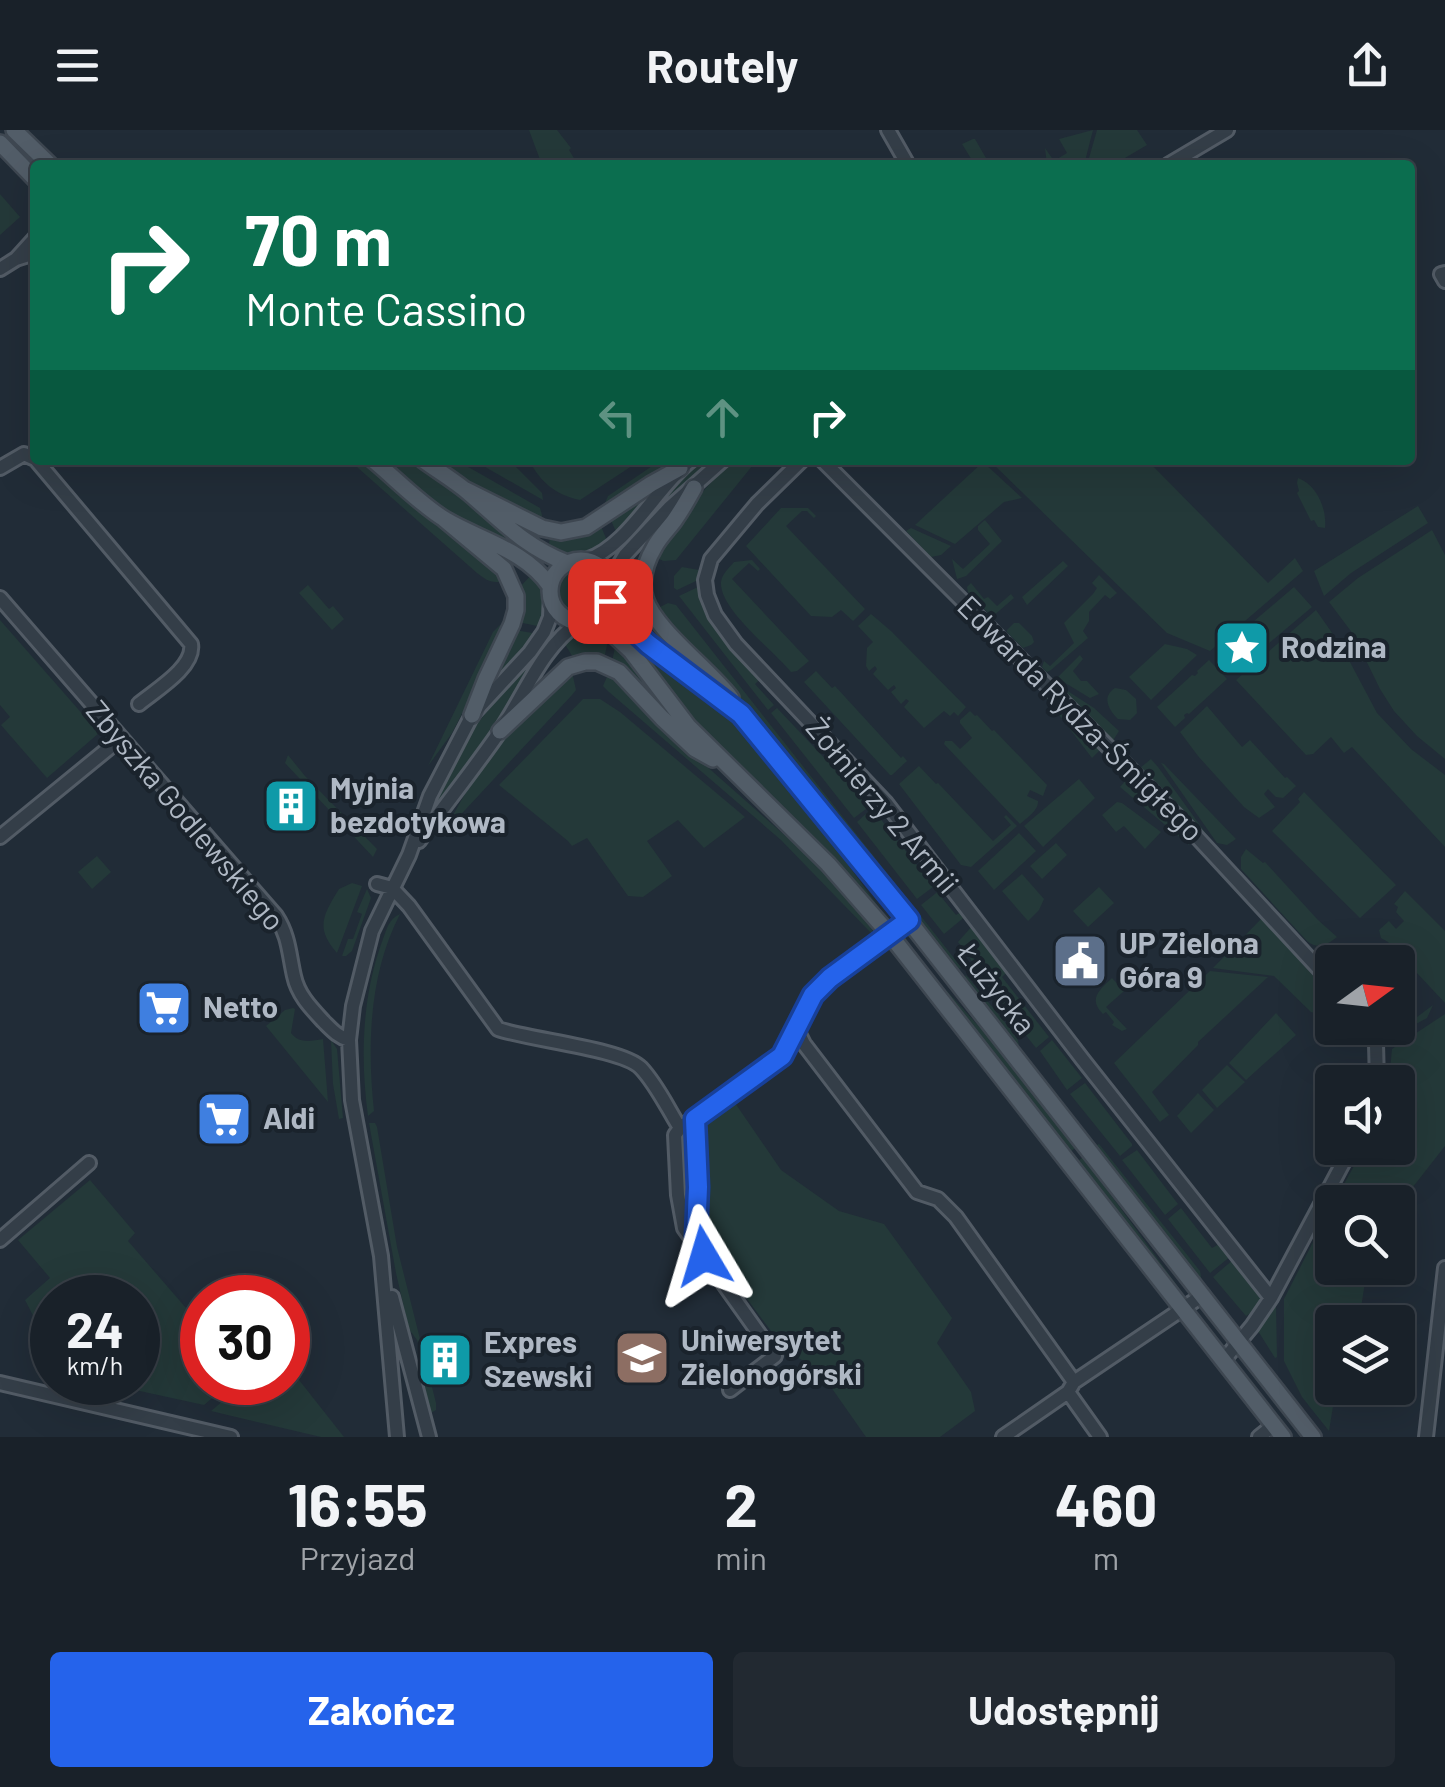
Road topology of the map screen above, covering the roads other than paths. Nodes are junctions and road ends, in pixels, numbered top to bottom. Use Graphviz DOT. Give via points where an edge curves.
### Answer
graph roads {
  1 [pos="14,130"];
  2 [pos="888,130"];
  3 [pos="1226,130"];
  4 [pos="0,143"];
  5 [pos="45,160"];
  6 [pos="905,160"];
  7 [pos="1176,160"];
  8 [pos="30,174"];
  9 [pos="30,244"];
  10 [pos="30,255"];
  11 [pos="16,259"];
  12 [pos="0,270"];
  13 [pos="1445,273"];
  14 [pos="1445,282"];
  15 [pos="30,457"];
  16 [pos="40,465"];
  17 [pos="379,465"];
  18 [pos="430,465"];
  19 [pos="683,465"];
  20 [pos="684,465"];
  21 [pos="718,465"];
  22 [pos="797,465"];
  23 [pos="827,465"];
  24 [pos="0,468"];
  25 [pos="694,488"];
  26 [pos="466,490"];
  27 [pos="444,519"];
  28 [pos="586,560"];
  29 [pos="567,563"];
  30 [pos="550,591"];
  31 [pos="611,594"];
  32 [pos="0,598"];
  33 [pos="586,620"];
  34 [pos="139,704"];
  35 [pos="741,714"];
  36 [pos="472,715"];
  37 [pos="500,731"];
  38 [pos="120,739"];
  39 [pos="728,766"];
  40 [pos="0,838"];
  41 [pos="409,855"];
  42 [pos="377,884"];
  43 [pos="392,888"];
  44 [pos="909,920"];
  45 [pos="891,936"];
  46 [pos="1315,964"];
  47 [pos="796,1028"];
  48 [pos="349,1040"];
  49 [pos="695,1119"];
  50 [pos="679,1129"];
  51 [pos="89,1163"];
  52 [pos="1342,1165"];
  53 [pos="0,1240"];
  54 [pos="380,1256"];
  55 [pos="704,1256"];
  56 [pos="1445,1268"];
  57 [pos="1203,1295"];
  58 [pos="1272,1298"];
  59 [pos="1183,1309"];
  60 [pos="1239,1343"];
  61 [pos="1223,1361"];
  62 [pos="0,1383"];
  63 [pos="1071,1387"];
  64 [pos="730,1390"];
  65 [pos="426,1432"];
  66 [pos="1279,1432"];
  67 [pos="231,1437"];
  68 [pos="397,1437"];
  69 [pos="1003,1437"];
  70 [pos="1100,1437"];
  71 [pos="1259,1437"];
  72 [pos="1313,1437"];
  73 [pos="1426,1437"];
  1 -- 5 [label="main road"];
  2 -- 6 [label="street"];
  3 -- 7 [label="street"];
  4 -- 8 [label="main road"];
  9 -- 11 [label="street"];
  10 -- 11 [label="street"];
  11 -- 12 [label="street"];
  13 -- 14 [label="street"];
  15 -- 24 [label="street"];
  16 -- 34 [label="street" via="191,644 191,658"];
  17 -- 27 [label="main road"];
  18 -- 26 [label="main road"];
  19 -- 26 [label="main road" via="586,527 561,532"];
  20 -- 28 [label="street" via="612,544"];
  21 -- 25 [label="street"];
  22 -- 58 [label="street, Żołnierzy 2 Armii" via="711,559 705,579 715,615 886,803"];
  23 -- 46 [label="street, Edwarda Rydza-Śmigłego"];
  25 -- 31 [label="street" via="625,556"];
  25 -- 35 [label="main road" via="648,560 645,597"];
  26 -- 29 [label="main road" via="542,554"];
  27 -- 30 [label="main road" via="534,567"];
  27 -- 36 [label="main road" via="504,569 516,596 512,624"];
  28 -- 29 [label="main road"];
  28 -- 31 [label="main road" via="604,569"];
  29 -- 30 [label="main road"];
  30 -- 33 [label="main road" via="563,616"];
  30 -- 36 [label="street" via="544,632"];
  31 -- 33 [label="main road" via="604,612"];
  31 -- 35 [label="main road, Łużycka" via="648,644"];
  32 -- 38 [label="street, Zbyszka Godlewskiego"];
  33 -- 37 [label="street" via="560,636"];
  33 -- 39 [label="main road, Łużycka" via="603,625 631,650"];
  35 -- 44 [label="main road, Łużycka"];
  36 -- 41 [label="street" via="430,796"];
  37 -- 39 [label="main road" via="568,667 597,662 619,672 695,749"];
  37 -- 41 [label="street"];
  38 -- 40 [label="street"];
  38 -- 48 [label="street, Zbyszka Godlewskiego" via="276,916 308,1006"];
  39 -- 45 [label="main road, Łużycka"];
  41 -- 43 [label="street"];
  42 -- 43 [label="street"];
  43 -- 48 [label="street" via="368,946"];
  43 -- 50 [label="street" via="498,1029 625,1056 640,1067"];
  44 -- 45 [label="street"];
  44 -- 57 [label="main road, Łużycka"];
  45 -- 47 [label="street" via="822,986"];
  45 -- 59 [label="main road, Łużycka"];
  47 -- 49 [label="street" via="782,1056"];
  47 -- 63 [label="street" via="918,1192 944,1203 956,1217"];
  48 -- 54 [label="street" via="354,1112"];
  49 -- 50 [label="street"];
  49 -- 55 [label="street" via="696,1236"];
  50 -- 55 [label="street" via="674,1140 681,1217"];
  51 -- 53 [label="street"];
  52 -- 58 [label="street"];
  54 -- 65 [label="street"];
  54 -- 68 [label="street"];
  55 -- 64 [label="street" via="775,1356"];
  56 -- 73 [label="street"];
  57 -- 59 [label="street"];
  57 -- 60 [label="main road, Łużycka"];
  58 -- 60 [label="street"];
  59 -- 61 [label="main road, Łużycka"];
  59 -- 63 [label="street"];
  60 -- 61 [label="street"];
  60 -- 72 [label="main road, Łużycka"];
  61 -- 66 [label="main road, Łużycka"];
  62 -- 67 [label="street"];
  63 -- 69 [label="street"];
  63 -- 70 [label="street"];
  66 -- 71 [label="street"];
}
